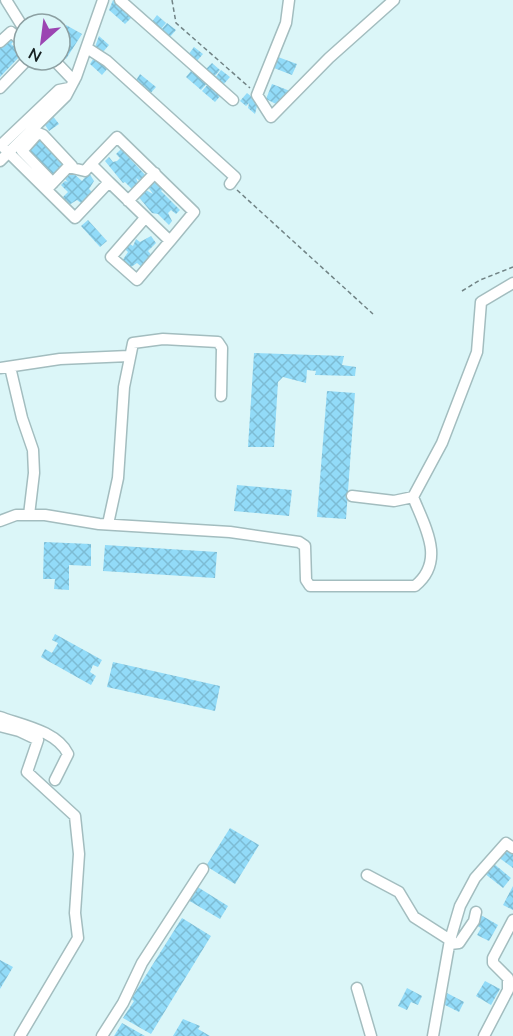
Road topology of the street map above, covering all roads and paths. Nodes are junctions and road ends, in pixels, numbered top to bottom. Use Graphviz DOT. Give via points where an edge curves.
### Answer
graph roads {
  1 [pos="103,0"];
  2 [pos="120,0"];
  3 [pos="172,0"];
  4 [pos="289,0"];
  5 [pos="394,0"];
  6 [pos="12,33"];
  7 [pos="0,42"];
  8 [pos="87,48"];
  9 [pos="15,72"];
  10 [pos="63,72"];
  11 [pos="72,84"];
  12 [pos="0,88"];
  13 [pos="257,95"];
  14 [pos="233,100"];
  15 [pos="2,147"];
  16 [pos="0,161"];
  17 [pos="91,165"];
  18 [pos="72,166"];
  19 [pos="155,173"];
  20 [pos="109,182"];
  21 [pos="230,184"];
  22 [pos="50,186"];
  23 [pos="128,201"];
  24 [pos="146,218"];
  25 [pos="170,241"];
  26 [pos="513,267"];
  27 [pos="513,283"];
  28 [pos="462,291"];
  29 [pos="373,314"];
  30 [pos="129,356"];
  31 [pos="5,367"];
  32 [pos="221,396"];
  33 [pos="352,496"];
  34 [pos="413,497"];
  35 [pos="29,515"];
  36 [pos="0,521"];
  37 [pos="108,524"];
  38 [pos="0,717"];
  39 [pos="0,726"];
  40 [pos="55,780"];
  41 [pos="513,848"];
  42 [pos="203,869"];
  43 [pos="367,876"];
  44 [pos="476,912"];
  45 [pos="513,920"];
  46 [pos="450,942"];
  47 [pos="357,988"];
  48 [pos="20,1036"];
  49 [pos="102,1036"];
  50 [pos="371,1036"];
  51 [pos="433,1036"];
  52 [pos="484,1036"];
  1 -- 8 [label="street"];
  2 -- 14 [label="street"];
  3 -- 13 [label="path" via="176,23"];
  4 -- 13 [label="street" via="283,31"];
  5 -- 13 [label="street" via="271,117"];
  6 -- 7 [label="street"];
  8 -- 11 [label="street"];
  8 -- 21 [label="street" via="107,61 235,177"];
  9 -- 12 [label="street"];
  10 -- 11 [label="street"];
  11 -- 15 [label="street" via="66,96"];
  15 -- 16 [label="street"];
  15 -- 22 [label="street"];
  17 -- 18 [label="street" via="85,171"];
  17 -- 19 [label="street" via="117,137"];
  17 -- 20 [label="street"];
  18 -- 22 [label="street"];
  18 -- 22 [label="street" via="38,133 22,151"];
  19 -- 23 [label="street"];
  19 -- 25 [label="street" via="194,212"];
  20 -- 22 [label="street" via="75,218"];
  20 -- 23 [label="street"];
  21 -- 29 [label="path"];
  23 -- 24 [label="street"];
  24 -- 25 [label="street"];
  24 -- 25 [label="street" via="111,257 137,279"];
  26 -- 28 [label="path"];
  27 -- 34 [label="street" via="482,302 477,352 442,443"];
  30 -- 31 [label="street" via="60,359"];
  30 -- 32 [label="street" via="133,343 163,339 218,342 222,348"];
  30 -- 37 [label="street" via="118,478"];
  31 -- 35 [label="street" via="33,450"];
  33 -- 34 [label="street" via="394,501"];
  34 -- 37 [label="street" via="432,547 431,567 415,586 310,586 306,580 305,546 299,542 230,532"];
  35 -- 36 [label="street"];
  35 -- 37 [label="street"];
  38 -- 40 [label="street" via="44,732 65,747 68,754"];
  39 -- 48 [label="street" via="38,740 27,768 28,776 72,811 79,844 75,913 78,938"];
  41 -- 46 [label="street" via="506,843 475,878 460,906"];
  42 -- 49 [label="street" via="142,963"];
  43 -- 46 [label="street" via="399,892 414,917"];
  44 -- 46 [label="street" via="466,936 459,943"];
  45 -- 52 [label="street" via="493,958 508,978 508,990"];
  46 -- 51 [label="street"];
  47 -- 50 [label="street"];
}
